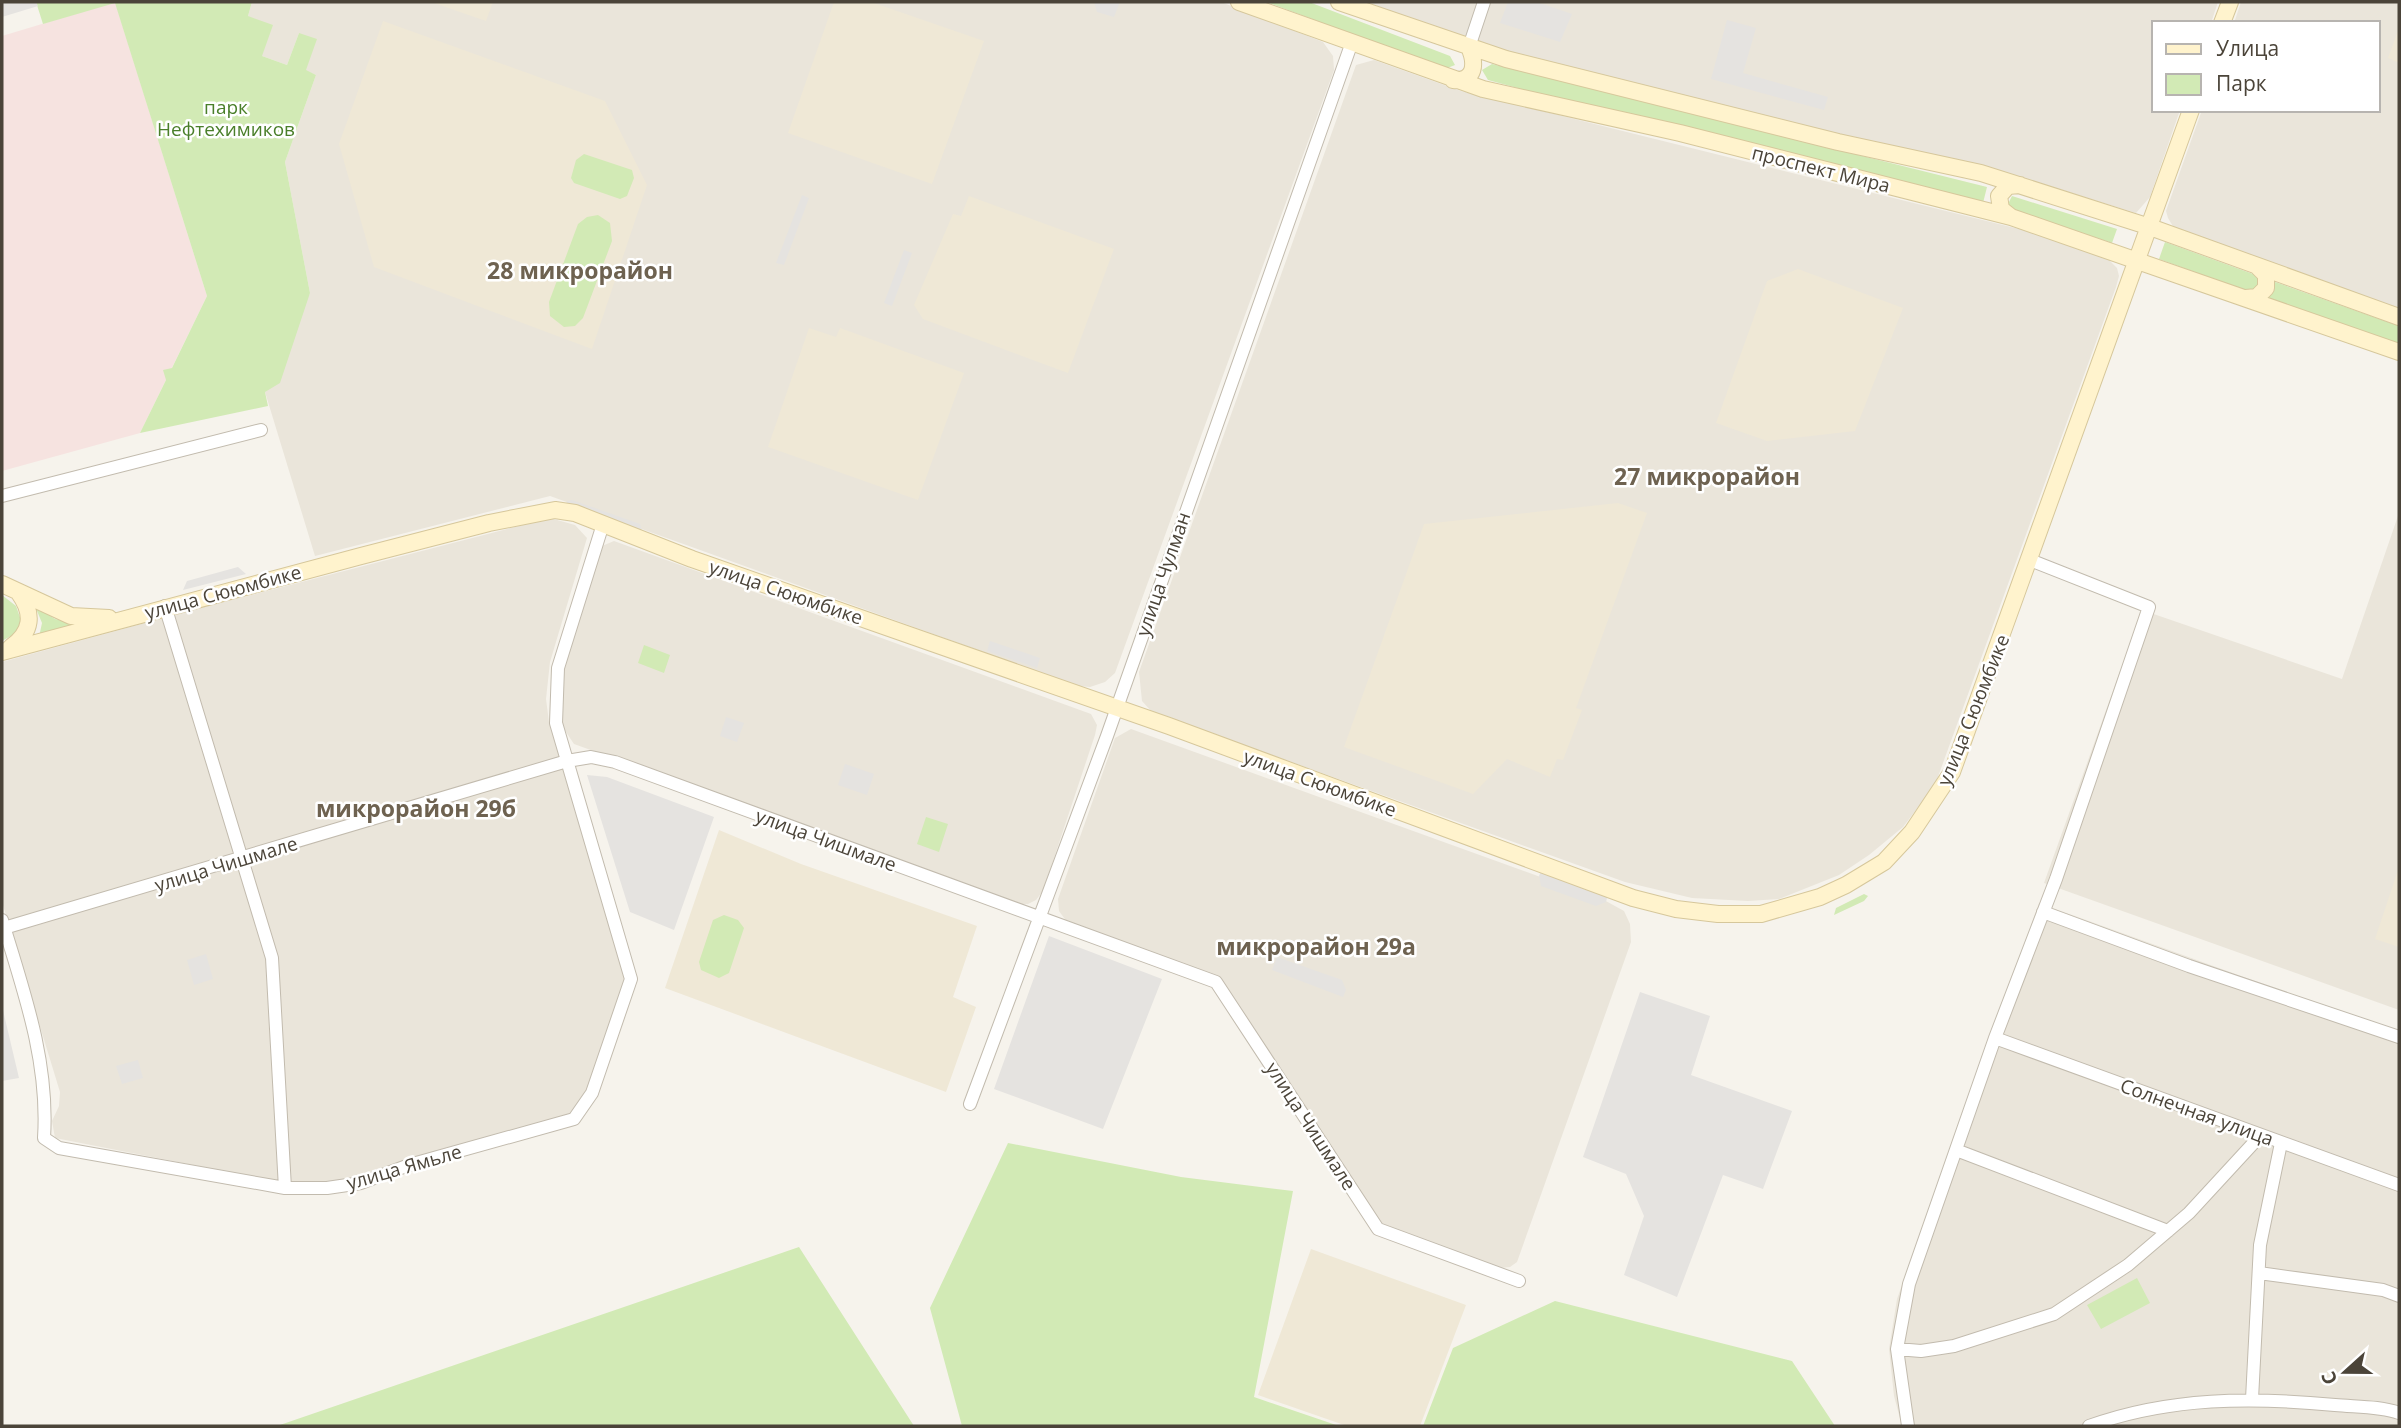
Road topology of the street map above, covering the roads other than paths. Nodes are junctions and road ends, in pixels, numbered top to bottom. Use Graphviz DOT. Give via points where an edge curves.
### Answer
graph roads {
  1 [pos="1339,2"];
  2 [pos="1484,2"];
  3 [pos="2230,2"];
  4 [pos="1244,3"];
  5 [pos="2223,21"];
  6 [pos="1352,41"];
  7 [pos="1469,47"];
  8 [pos="1453,80"];
  9 [pos="2190,112"];
  10 [pos="2021,185"];
  11 [pos="2011,217"];
  12 [pos="2150,226"];
  13 [pos="2136,260"];
  14 [pos="2256,265"];
  15 [pos="2244,298"];
  16 [pos="2399,317"];
  17 [pos="2399,352"];
  18 [pos="261,430"];
  19 [pos="2,496"];
  20 [pos="603,524"];
  21 [pos="2030,560"];
  22 [pos="2,584"];
  23 [pos="19,593"];
  24 [pos="164,606"];
  25 [pos="125,618"];
  26 [pos="3,651"];
  27 [pos="1116,708"];
  28 [pos="567,761"];
  29 [pos="243,859"];
  30 [pos="2043,912"];
  31 [pos="1042,916"];
  32 [pos="3,924"];
  33 [pos="2399,1037"];
  34 [pos="1995,1038"];
  35 [pos="970,1104"];
  36 [pos="2260,1136"];
  37 [pos="2281,1143"];
  38 [pos="1956,1150"];
  39 [pos="2399,1185"];
  40 [pos="285,1188"];
  41 [pos="2168,1231"];
  42 [pos="2259,1273"];
  43 [pos="1519,1281"];
  44 [pos="2399,1296"];
  45 [pos="1897,1349"];
  46 [pos="2252,1399"];
  47 [pos="2399,1413"];
  48 [pos="1908,1426"];
  49 [pos="2089,1426"];
  1 -- 7 [label="street, проспект Мира"];
  2 -- 7 [label="street"];
  3 -- 5 [label="street"];
  4 -- 6 [label="street, проспект Мира"];
  6 -- 8 [label="street, проспект Мира"];
  6 -- 27 [label="street, улица Чулман"];
  7 -- 8 [label="street" via="1474,59 1472,72"];
  7 -- 10 [label="street, проспект Мира"];
  8 -- 11 [label="street, проспект Мира"];
  9 -- 12 [label="street, улица Сююмбике"];
  10 -- 11 [label="street" via="2008,186 2000,196 2001,209"];
  10 -- 12 [label="street, проспект Мира"];
  11 -- 13 [label="street, проспект Мира"];
  12 -- 13 [label="street, улица Сююмбике"];
  12 -- 14 [label="street, проспект Мира"];
  13 -- 15 [label="street, проспект Мира"];
  13 -- 21 [label="street, улица Сююмбике"];
  14 -- 15 [label="street" via="2266,275 2266,288 2257,297"];
  14 -- 16 [label="street, проспект Мира"];
  15 -- 17 [label="street, проспект Мира"];
  18 -- 19 [label="street"];
  20 -- 24 [label="street, улица Сююмбике" via="570,512 546,510"];
  20 -- 27 [label="street, улица Сююмбике"];
  20 -- 28 [label="street" via="558,668 556,723"];
  21 -- 27 [label="street, улица Сююмбике" via="1952,772 1928,813 1870,872 1820,897 1761,914 1718,914 1633,898"];
  21 -- 30 [label="street" via="2149,607"];
  22 -- 23 [label="street"];
  23 -- 25 [label="street" via="71,616"];
  23 -- 26 [label="street" via="28,607 29,629"];
  24 -- 25 [label="street, улица Сююмбике"];
  24 -- 29 [label="street"];
  25 -- 26 [label="street, улица Сююмбике"];
  27 -- 31 [label="street, улица Чулман"];
  28 -- 29 [label="street, улица Чишмале"];
  28 -- 31 [label="street, улица Чишмале" via="591,757 615,762"];
  28 -- 40 [label="street, улица Ямьле" via="631,979 592,1093 574,1119 361,1183"];
  29 -- 32 [label="street, улица Чишмале"];
  29 -- 40 [label="street" via="272,958"];
  30 -- 33 [label="street"];
  30 -- 34 [label="street"];
  31 -- 35 [label="street, улица Чулман"];
  31 -- 43 [label="street, улица Чишмале" via="1216,982 1378,1229"];
  32 -- 40 [label="street, улица Ямьле" via="36,1035 46,1100 44,1138 59,1148"];
  34 -- 36 [label="street, Солнечная улица"];
  34 -- 38 [label="street"];
  36 -- 37 [label="street, Солнечная улица"];
  36 -- 41 [label="street"];
  37 -- 39 [label="street, Солнечная улица"];
  37 -- 42 [label="street" via="2260,1245"];
  38 -- 41 [label="street"];
  38 -- 45 [label="street" via="1909,1284"];
  41 -- 45 [label="street" via="2128,1265 2054,1314 1954,1346"];
  42 -- 44 [label="street"];
  42 -- 46 [label="street"];
  45 -- 48 [label="street"];
  46 -- 47 [label="street"];
  46 -- 49 [label="street" via="2140,1412"];
}
